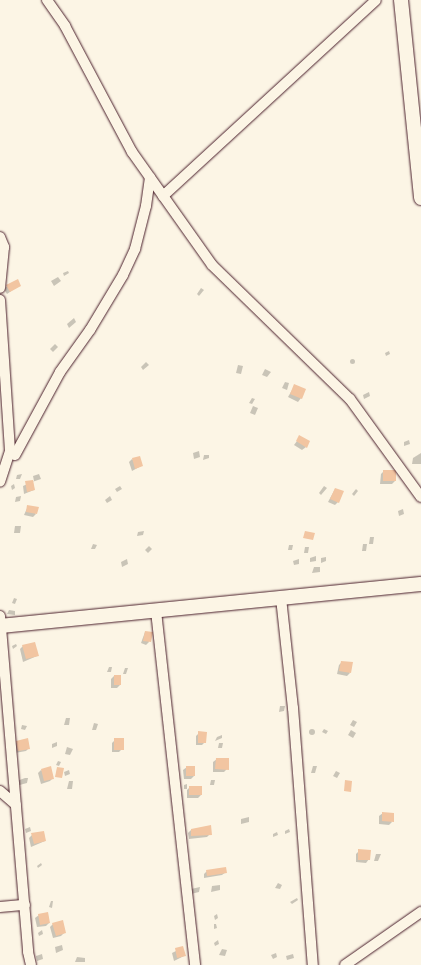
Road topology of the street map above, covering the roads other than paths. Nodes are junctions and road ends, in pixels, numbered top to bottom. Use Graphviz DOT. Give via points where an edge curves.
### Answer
graph roads {
  1 [pos="47,0"];
  2 [pos="376,0"];
  3 [pos="401,0"];
  4 [pos="150,177"];
  5 [pos="163,196"];
  6 [pos="421,198"];
  7 [pos="0,237"];
  8 [pos="0,288"];
  9 [pos="0,300"];
  10 [pos="15,455"];
  11 [pos="0,481"];
  12 [pos="421,497"];
  13 [pos="421,584"];
  14 [pos="281,598"];
  15 [pos="156,610"];
  16 [pos="1,623"];
  17 [pos="0,791"];
  18 [pos="16,805"];
  19 [pos="24,905"];
  20 [pos="0,907"];
  21 [pos="421,912"];
  22 [pos="32,965"];
  23 [pos="195,965"];
  24 [pos="313,965"];
  25 [pos="345,965"];
  1 -- 4 [label="street" via="65,26 132,152"];
  2 -- 5 [label="street"];
  3 -- 6 [label="street"];
  4 -- 5 [label="street"];
  4 -- 10 [label="street" via="135,249 123,274 90,330 60,372"];
  5 -- 12 [label="street" via="212,265 350,399"];
  7 -- 8 [label="street" via="4,247"];
  9 -- 11 [label="street" via="10,451"];
  13 -- 14 [label="street"];
  14 -- 15 [label="street"];
  14 -- 24 [label="street"];
  15 -- 16 [label="street"];
  15 -- 23 [label="street"];
  16 -- 18 [label="street"];
  17 -- 18 [label="street"];
  18 -- 19 [label="street"];
  19 -- 20 [label="street"];
  19 -- 22 [label="street"];
  21 -- 25 [label="street"];
}
